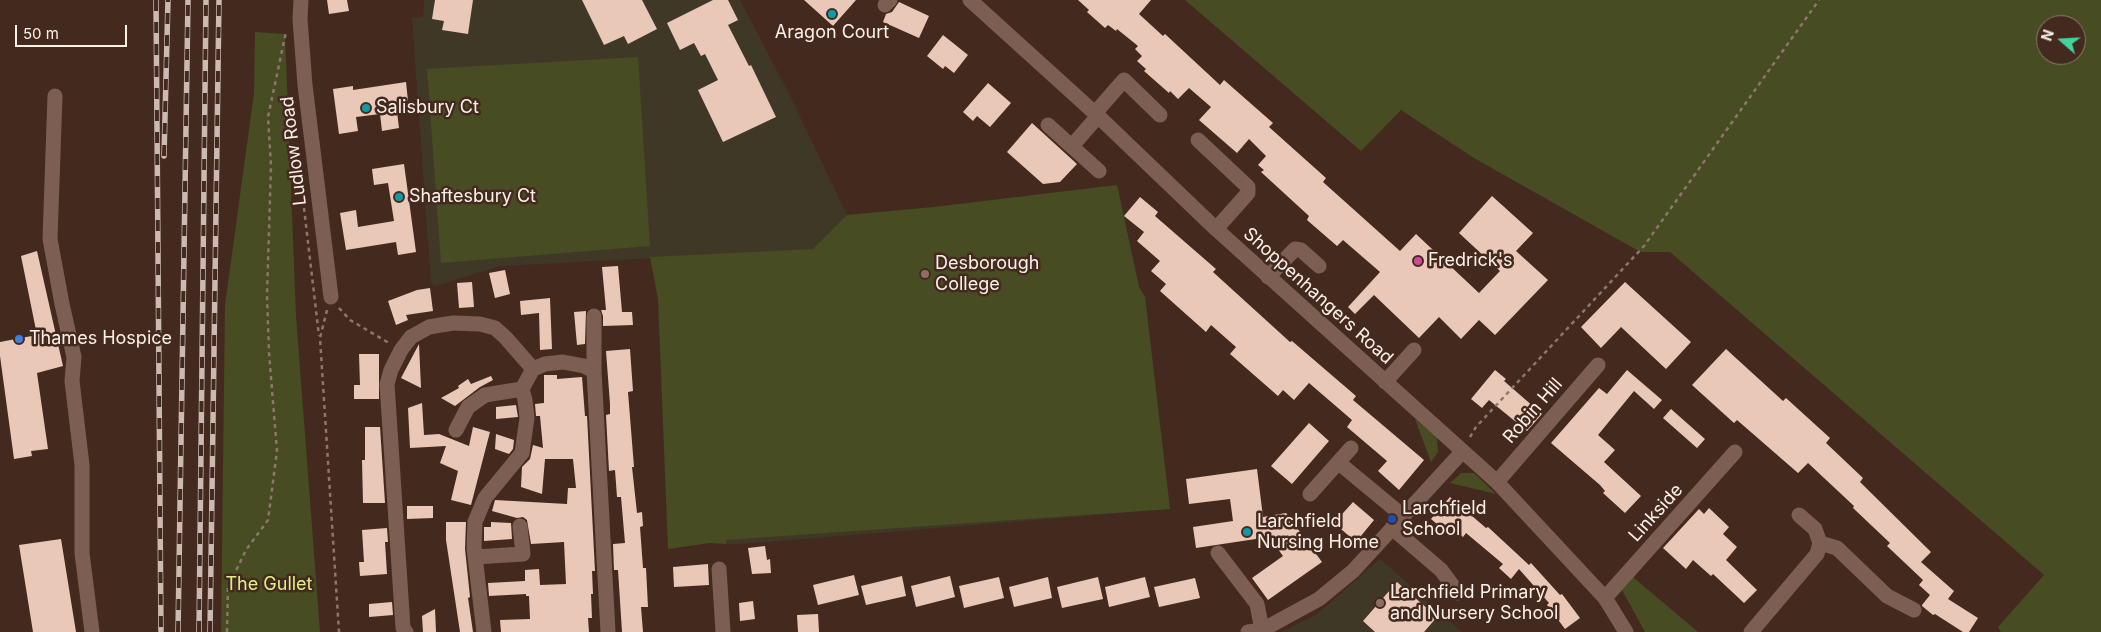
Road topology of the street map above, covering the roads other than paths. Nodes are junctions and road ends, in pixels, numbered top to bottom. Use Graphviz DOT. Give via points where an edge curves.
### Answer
graph roads {
  1 [pos="301,0"];
  2 [pos="970,0"];
  3 [pos="55,96"];
  4 [pos="1096,114"];
  5 [pos="1160,115"];
  6 [pos="1048,125"];
  7 [pos="1198,140"];
  8 [pos="1072,146"];
  9 [pos="1098,170"];
  10 [pos="1216,229"];
  11 [pos="1319,266"];
  12 [pos="1268,276"];
  13 [pos="331,297"];
  14 [pos="594,316"];
  15 [pos="1414,350"];
  16 [pos="1598,365"];
  17 [pos="533,369"];
  18 [pos="594,371"];
  19 [pos="1385,382"];
  20 [pos="522,389"];
  21 [pos="456,430"];
  22 [pos="1351,448"];
  23 [pos="1462,452"];
  24 [pos="1736,452"];
  25 [pos="1339,463"];
  26 [pos="1497,482"];
  27 [pos="1310,494"];
  28 [pos="1799,515"];
  29 [pos="1403,516"];
  30 [pos="520,526"];
  31 [pos="1392,528"];
  32 [pos="1820,543"];
  33 [pos="1218,553"];
  34 [pos="475,558"];
  35 [pos="719,568"];
  36 [pos="1458,593"];
  37 [pos="1605,598"];
  38 [pos="1914,610"];
  39 [pos="1255,631"];
  40 [pos="92,632"];
  41 [pos="406,632"];
  42 [pos="484,632"];
  43 [pos="608,632"];
  44 [pos="722,632"];
  45 [pos="1626,632"];
  46 [pos="1751,632"];
  1 -- 13 [label="street, Ludlow Road" via="305,85"];
  2 -- 4 [label="street, Shoppenhangers Road"];
  3 -- 40 [label="street" via="50,239 74,358 72,381 82,465 82,553"];
  4 -- 5 [label="street" via="1124,80"];
  4 -- 8 [label="street"];
  4 -- 10 [label="street, Shoppenhangers Road"];
  6 -- 8 [label="street"];
  7 -- 10 [label="street" via="1248,187 1248,193"];
  8 -- 9 [label="street"];
  10 -- 12 [label="street, Shoppenhangers Road"];
  11 -- 12 [label="street" via="1301,250 1294,249"];
  12 -- 19 [label="street, Shoppenhangers Road"];
  14 -- 18 [label="street"];
  15 -- 19 [label="street"];
  16 -- 26 [label="street, Robin Hill"];
  17 -- 18 [label="street" via="564,362"];
  17 -- 20 [label="street"];
  17 -- 41 [label="street" via="495,328 453,323 429,326 411,337 391,370 387,384 403,628"];
  18 -- 43 [label="street"];
  19 -- 23 [label="street, Shoppenhangers Road"];
  20 -- 21 [label="street" via="485,395 468,407"];
  20 -- 34 [label="street" via="527,418 522,453 485,498 475,522"];
  22 -- 25 [label="street"];
  23 -- 26 [label="street, Shoppenhangers Road"];
  23 -- 29 [label="street"];
  24 -- 37 [label="street, Linkside"];
  25 -- 27 [label="street"];
  25 -- 29 [label="street"];
  26 -- 37 [label="street, Shoppenhangers Road"];
  28 -- 32 [label="street" via="1815,529"];
  29 -- 31 [label="street"];
  30 -- 34 [label="street" via="523,554"];
  31 -- 36 [label="street" via="1441,570"];
  31 -- 39 [label="street" via="1353,571 1319,599"];
  32 -- 38 [label="street" via="1837,548 1887,596"];
  32 -- 46 [label="street" via="1818,554"];
  33 -- 39 [label="street" via="1257,604"];
  34 -- 42 [label="street"];
  35 -- 44 [label="street"];
  37 -- 45 [label="street, Shoppenhangers Road"];
}
